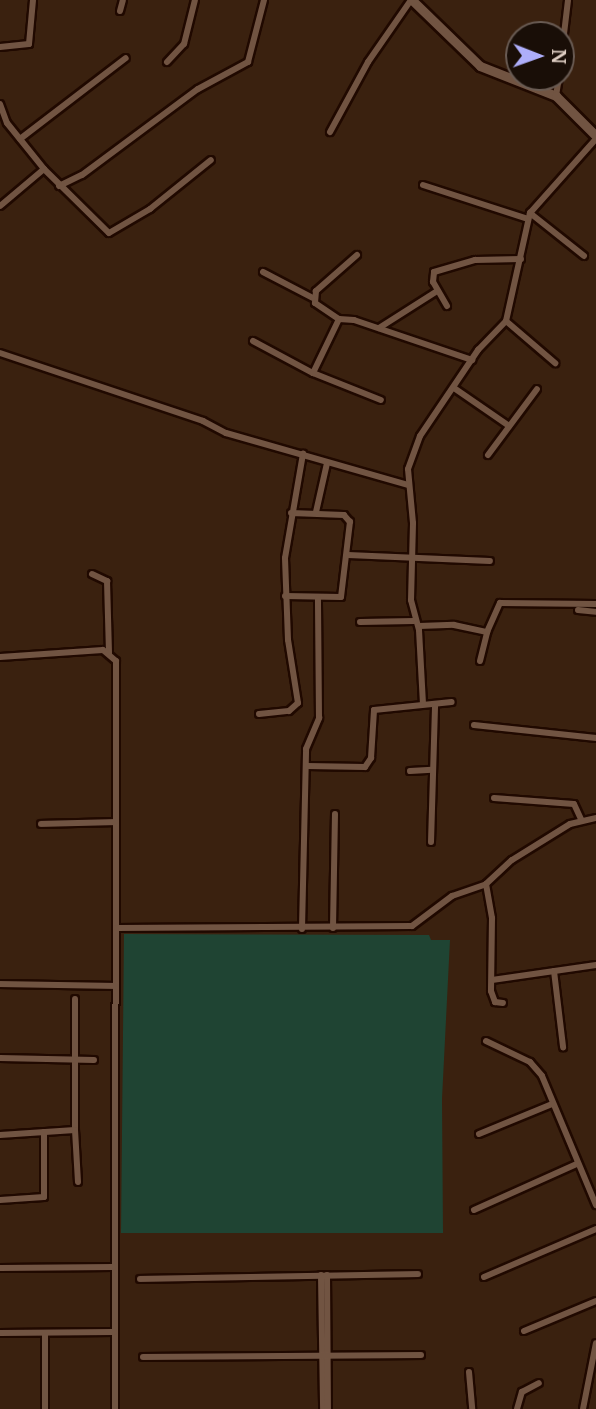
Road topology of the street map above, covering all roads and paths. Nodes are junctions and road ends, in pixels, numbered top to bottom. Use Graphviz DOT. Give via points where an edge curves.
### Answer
graph roads {
  1 [pos="33,0"];
  2 [pos="123,0"];
  3 [pos="195,0"];
  4 [pos="264,0"];
  5 [pos="412,0"];
  6 [pos="568,0"];
  7 [pos="120,11"];
  8 [pos="566,21"];
  9 [pos="0,47"];
  10 [pos="126,58"];
  11 [pos="167,62"];
  12 [pos="557,91"];
  13 [pos="556,96"];
  14 [pos="0,104"];
  15 [pos="330,132"];
  16 [pos="596,138"];
  17 [pos="20,139"];
  18 [pos="211,160"];
  19 [pos="44,169"];
  20 [pos="423,185"];
  21 [pos="58,186"];
  22 [pos="0,205"];
  23 [pos="529,216"];
  24 [pos="357,256"];
  25 [pos="584,256"];
  26 [pos="521,260"];
  27 [pos="263,272"];
  28 [pos="437,291"];
  29 [pos="313,298"];
  30 [pos="447,306"];
  31 [pos="339,319"];
  32 [pos="506,321"];
  33 [pos="379,328"];
  34 [pos="253,341"];
  35 [pos="0,353"];
  36 [pos="472,360"];
  37 [pos="555,363"];
  38 [pos="313,373"];
  39 [pos="454,388"];
  40 [pos="537,388"];
  41 [pos="381,400"];
  42 [pos="509,426"];
  43 [pos="303,454"];
  44 [pos="488,455"];
  45 [pos="327,463"];
  46 [pos="408,485"];
  47 [pos="316,512"];
  48 [pos="291,513"];
  49 [pos="348,555"];
  50 [pos="412,559"];
  51 [pos="490,561"];
  52 [pos="92,574"];
  53 [pos="285,596"];
  54 [pos="318,598"];
  55 [pos="596,604"];
  56 [pos="578,610"];
  57 [pos="596,612"];
  58 [pos="360,622"];
  59 [pos="416,624"];
  60 [pos="486,632"];
  61 [pos="109,653"];
  62 [pos="0,657"];
  63 [pos="480,661"];
  64 [pos="452,702"];
  65 [pos="423,704"];
  66 [pos="435,704"];
  67 [pos="259,714"];
  68 [pos="474,725"];
  69 [pos="596,738"];
  70 [pos="307,765"];
  71 [pos="432,770"];
  72 [pos="411,771"];
  73 [pos="494,798"];
  74 [pos="335,814"];
  75 [pos="596,818"];
  76 [pos="580,819"];
  77 [pos="115,822"];
  78 [pos="41,824"];
  79 [pos="430,842"];
  80 [pos="486,884"];
  81 [pos="117,928"];
  82 [pos="333,928"];
  83 [pos="302,929"];
  84 [pos="596,965"];
  85 [pos="554,971"];
  86 [pos="492,979"];
  87 [pos="0,984"];
  88 [pos="115,986"];
  89 [pos="75,999"];
  90 [pos="503,1003"];
  91 [pos="486,1041"];
  92 [pos="563,1047"];
  93 [pos="0,1058"];
  94 [pos="75,1059"];
  95 [pos="94,1060"];
  96 [pos="552,1104"];
  97 [pos="75,1130"];
  98 [pos="44,1132"];
  99 [pos="479,1134"];
  100 [pos="0,1135"];
  101 [pos="577,1164"];
  102 [pos="78,1182"];
  103 [pos="0,1200"];
  104 [pos="596,1205"];
  105 [pos="474,1210"];
  106 [pos="596,1229"];
  107 [pos="113,1267"];
  108 [pos="0,1268"];
  109 [pos="418,1274"];
  110 [pos="324,1275"];
  111 [pos="484,1277"];
  112 [pos="140,1279"];
  113 [pos="596,1301"];
  114 [pos="524,1331"];
  115 [pos="114,1332"];
  116 [pos="0,1333"];
  117 [pos="45,1333"];
  118 [pos="596,1343"];
  119 [pos="421,1355"];
  120 [pos="143,1357"];
  121 [pos="325,1357"];
  122 [pos="469,1372"];
  123 [pos="539,1383"];
  124 [pos="46,1409"];
  125 [pos="115,1409"];
  126 [pos="326,1409"];
  127 [pos="472,1409"];
  128 [pos="517,1409"];
  129 [pos="583,1409"];
  1 -- 9 [label="street" via="29,44"];
  2 -- 7 [label="street"];
  3 -- 11 [label="street" via="184,44"];
  4 -- 21 [label="street" via="248,62 198,89 82,175"];
  5 -- 13 [label="street" via="480,66"];
  5 -- 15 [label="street" via="369,62"];
  6 -- 8 [label="street"];
  10 -- 17 [label="street"];
  12 -- 13 [label="street"];
  13 -- 16 [label="street"];
  14 -- 17 [label="street"];
  16 -- 23 [label="street"];
  17 -- 19 [label="street"];
  18 -- 21 [label="street" via="113,232 102,230"];
  19 -- 21 [label="street"];
  19 -- 22 [label="street"];
  20 -- 23 [label="street"];
  23 -- 25 [label="street"];
  23 -- 26 [label="street"];
  24 -- 29 [label="street"];
  26 -- 28 [label="street" via="475,260 434,272"];
  26 -- 32 [label="street"];
  27 -- 29 [label="street"];
  28 -- 30 [label="street"];
  28 -- 33 [label="street"];
  29 -- 31 [label="street"];
  31 -- 33 [label="street"];
  31 -- 38 [label="street"];
  32 -- 36 [label="street"];
  32 -- 37 [label="street"];
  33 -- 36 [label="street"];
  34 -- 38 [label="street"];
  35 -- 43 [label="street" via="203,421 226,433"];
  36 -- 39 [label="street"];
  38 -- 41 [label="street"];
  39 -- 42 [label="street"];
  39 -- 46 [label="street" via="416,445"];
  40 -- 42 [label="street"];
  42 -- 44 [label="street"];
  43 -- 45 [label="street"];
  43 -- 48 [label="street"];
  45 -- 46 [label="street"];
  45 -- 47 [label="street"];
  46 -- 50 [label="street"];
  47 -- 48 [label="street"];
  47 -- 49 [label="street" via="349,517"];
  48 -- 53 [label="street"];
  49 -- 50 [label="street"];
  49 -- 54 [label="street" via="345,593"];
  50 -- 51 [label="street"];
  50 -- 59 [label="street"];
  52 -- 61 [label="street" via="107,581"];
  53 -- 54 [label="street"];
  53 -- 67 [label="street" via="298,703 289,711"];
  54 -- 70 [label="street" via="318,718 307,744"];
  55 -- 60 [label="street" via="500,603"];
  56 -- 57 [label="street"];
  58 -- 59 [label="street"];
  59 -- 60 [label="street"];
  59 -- 65 [label="street"];
  60 -- 63 [label="street"];
  61 -- 62 [label="street"];
  61 -- 77 [label="street" via="117,668"];
  64 -- 66 [label="street"];
  65 -- 66 [label="street"];
  65 -- 70 [label="street" via="374,710 371,758 365,767"];
  66 -- 71 [label="street"];
  68 -- 69 [label="street"];
  70 -- 83 [label="street"];
  71 -- 72 [label="street"];
  71 -- 79 [label="street"];
  73 -- 76 [label="street" via="574,804"];
  74 -- 82 [label="street"];
  75 -- 76 [label="street"];
  76 -- 80 [label="street" via="512,860"];
  77 -- 78 [label="street"];
  77 -- 81 [label="street"];
  80 -- 82 [label="street" via="452,896 412,926"];
  80 -- 86 [label="street"];
  81 -- 83 [label="street"];
  81 -- 88 [label="street"];
  82 -- 83 [label="street"];
  84 -- 85 [label="street"];
  85 -- 86 [label="street"];
  85 -- 92 [label="street"];
  86 -- 90 [label="street" via="493,1000"];
  87 -- 88 [label="street"];
  88 -- 107 [label="street"];
  89 -- 94 [label="street"];
  91 -- 96 [label="street" via="530,1062 542,1076"];
  93 -- 94 [label="street"];
  94 -- 95 [label="street"];
  94 -- 97 [label="street"];
  96 -- 99 [label="street"];
  96 -- 101 [label="street"];
  97 -- 98 [label="street"];
  97 -- 102 [label="street"];
  98 -- 100 [label="street"];
  98 -- 103 [label="street" via="44,1197"];
  101 -- 104 [label="street"];
  101 -- 105 [label="street"];
  106 -- 111 [label="street"];
  107 -- 108 [label="street"];
  107 -- 115 [label="street"];
  109 -- 110 [label="street"];
  110 -- 112 [label="street"];
  110 -- 121 [label="street"];
  113 -- 114 [label="street"];
  115 -- 117 [label="street"];
  115 -- 125 [label="street"];
  116 -- 117 [label="street"];
  117 -- 124 [label="street"];
  118 -- 129 [label="street"];
  119 -- 121 [label="street"];
  120 -- 121 [label="street"];
  121 -- 126 [label="street"];
  122 -- 127 [label="street"];
  123 -- 128 [label="street" via="522,1392"];
}
